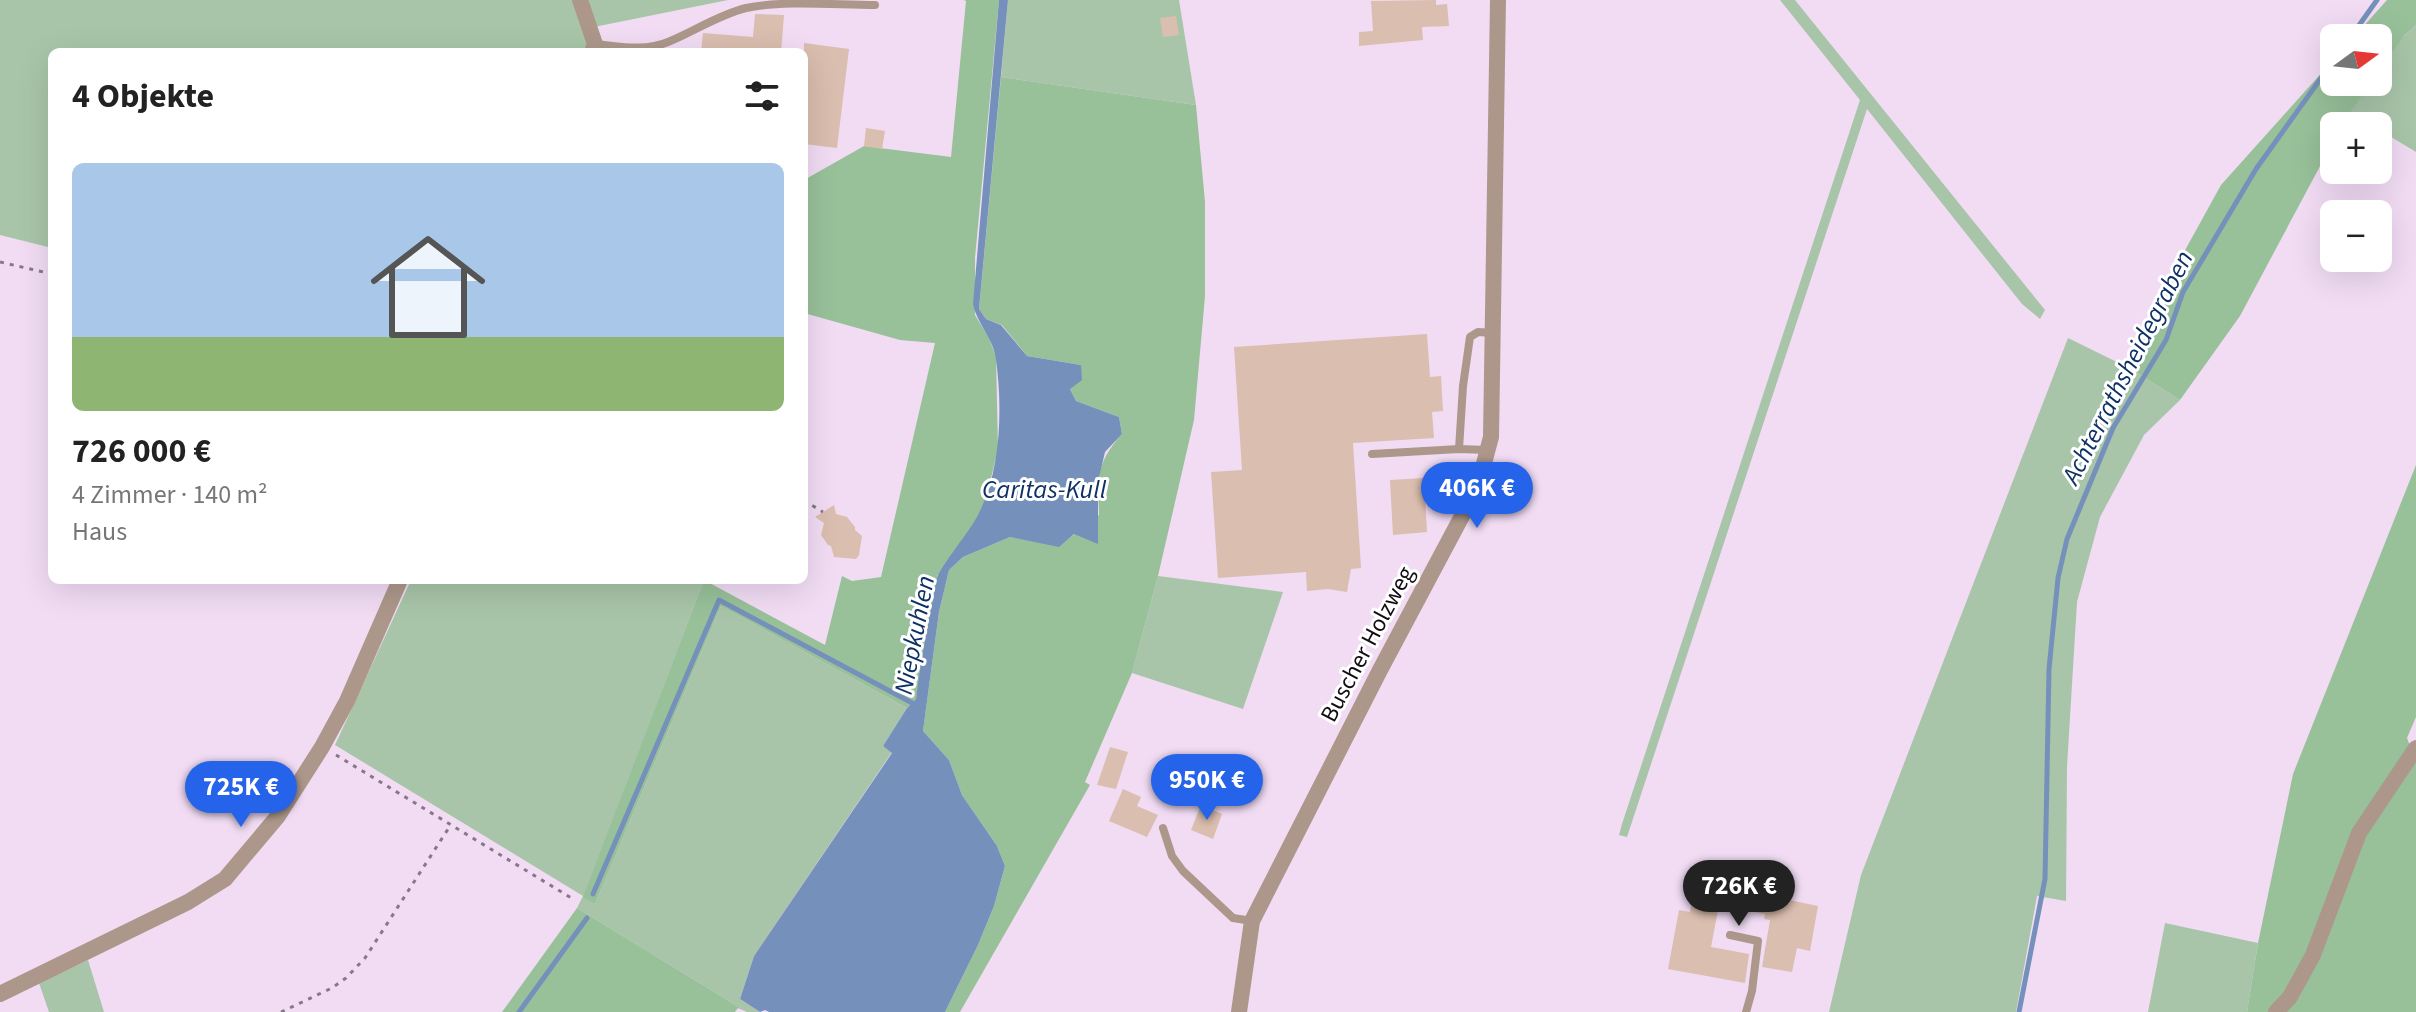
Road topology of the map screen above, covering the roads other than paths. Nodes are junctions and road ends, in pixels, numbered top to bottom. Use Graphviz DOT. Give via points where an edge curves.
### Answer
graph roads {
  1 [pos="580,0"];
  2 [pos="1498,0"];
  3 [pos="875,5"];
  4 [pos="593,48"];
  5 [pos="668,48"];
  6 [pos="1494,333"];
  7 [pos="1459,449"];
  8 [pos="1487,450"];
  9 [pos="1372,454"];
  10 [pos="398,584"];
  11 [pos="2416,748"];
  12 [pos="1163,828"];
  13 [pos="1252,921"];
  14 [pos="1730,935"];
  15 [pos="0,994"];
  16 [pos="1239,1012"];
  17 [pos="1746,1012"];
  18 [pos="2276,1012"];
  1 -- 4 [label="street"];
  2 -- 6 [label="street, Buscher Holzweg"];
  3 -- 5 [label="lane" via="750,7 724,14"];
  4 -- 5 [label="lane"];
  6 -- 7 [label="lane" via="1475,332 1468,341"];
  6 -- 8 [label="street, Buscher Holzweg"];
  7 -- 8 [label="lane"];
  7 -- 9 [label="lane"];
  8 -- 13 [label="street, Buscher Holzweg" via="1478,486"];
  10 -- 15 [label="street" via="322,747 278,816 225,879"];
  11 -- 18 [label="street" via="2359,833 2313,955"];
  12 -- 13 [label="lane" via="1183,871 1233,918"];
  13 -- 16 [label="street, Buscher Holzweg"];
  14 -- 17 [label="lane" via="1758,941"];
}
